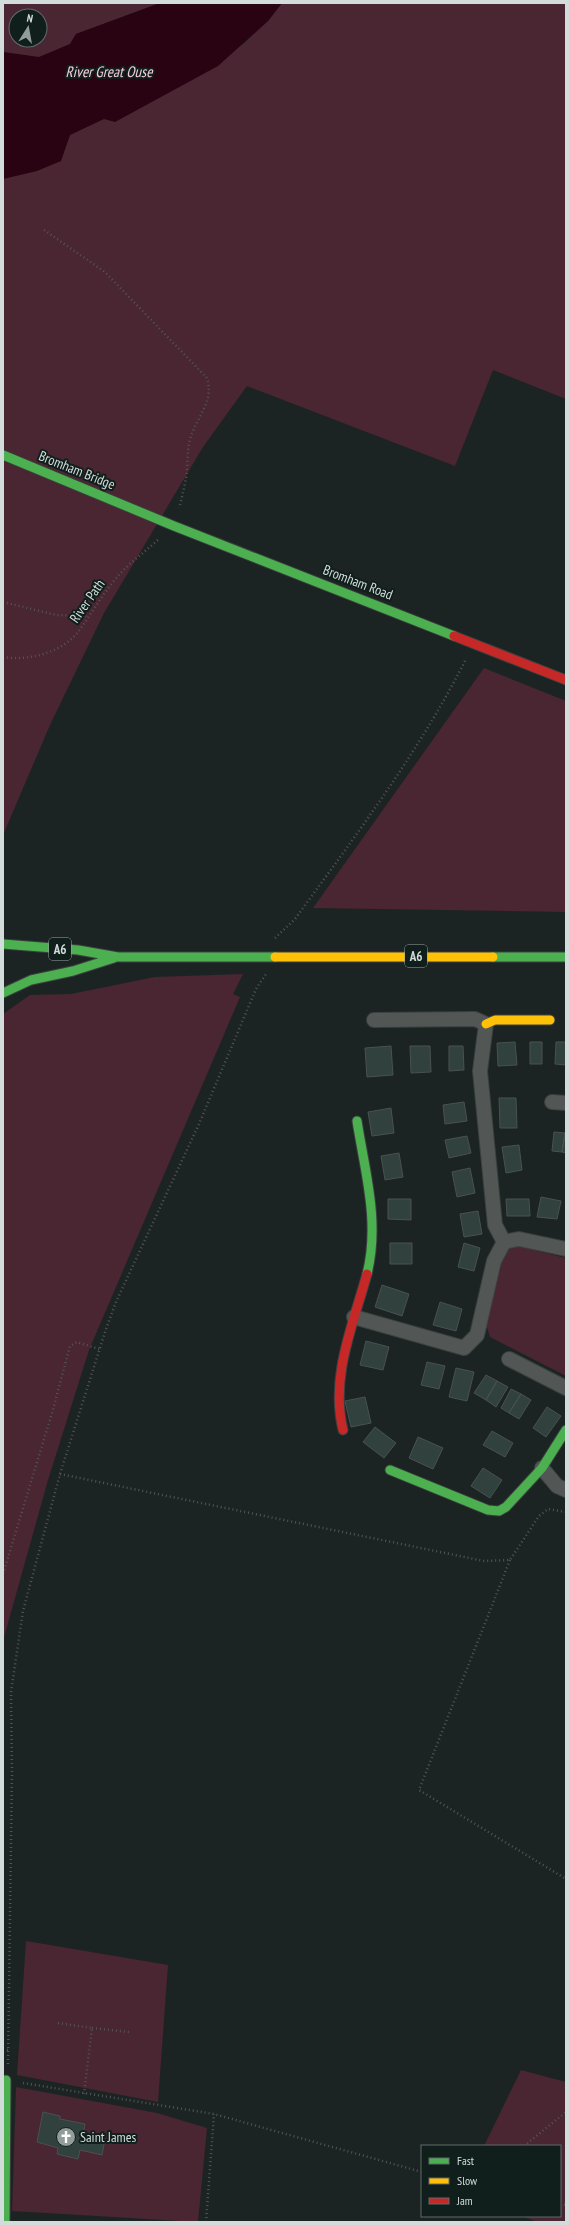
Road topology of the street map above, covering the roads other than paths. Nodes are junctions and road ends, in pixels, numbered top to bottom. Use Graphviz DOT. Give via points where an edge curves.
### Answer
graph roads {
  1 [pos="3,455"];
  2 [pos="139,511"];
  3 [pos="566,680"];
  4 [pos="3,944"];
  5 [pos="118,957"];
  6 [pos="566,957"];
  7 [pos="3,993"];
  8 [pos="374,1020"];
  9 [pos="550,1020"];
  10 [pos="486,1024"];
  11 [pos="357,1121"];
  12 [pos="504,1242"];
  13 [pos="566,1250"];
  14 [pos="354,1317"];
  15 [pos="509,1359"];
  16 [pos="566,1388"];
  17 [pos="343,1430"];
  18 [pos="566,1430"];
  19 [pos="542,1468"];
  20 [pos="390,1470"];
  21 [pos="566,1490"];
  22 [pos="6,2080"];
  23 [pos="5,2222"];
  1 -- 2 [label="main road, Bromham Bridge"];
  2 -- 3 [label="main road, Bromham Road"];
  4 -- 5 [label="main road, A6" via="78,950"];
  5 -- 6 [label="main road, A6"];
  5 -- 7 [label="main road, A6" via="73,971 31,980"];
  8 -- 10 [label="street" via="475,1019"];
  9 -- 10 [label="main road" via="495,1020"];
  10 -- 12 [label="street" via="480,1071 495,1225"];
  11 -- 14 [label="main road" via="372,1216 372,1244"];
  12 -- 13 [label="street" via="519,1239"];
  12 -- 14 [label="street" via="494,1261 477,1335 464,1348"];
  14 -- 17 [label="main road" via="338,1391 338,1418"];
  15 -- 16 [label="street"];
  18 -- 19 [label="main road"];
  19 -- 20 [label="main road" via="506,1507 499,1511 488,1510"];
  19 -- 21 [label="street" via="557,1486"];
  22 -- 23 [label="main road"];
}
